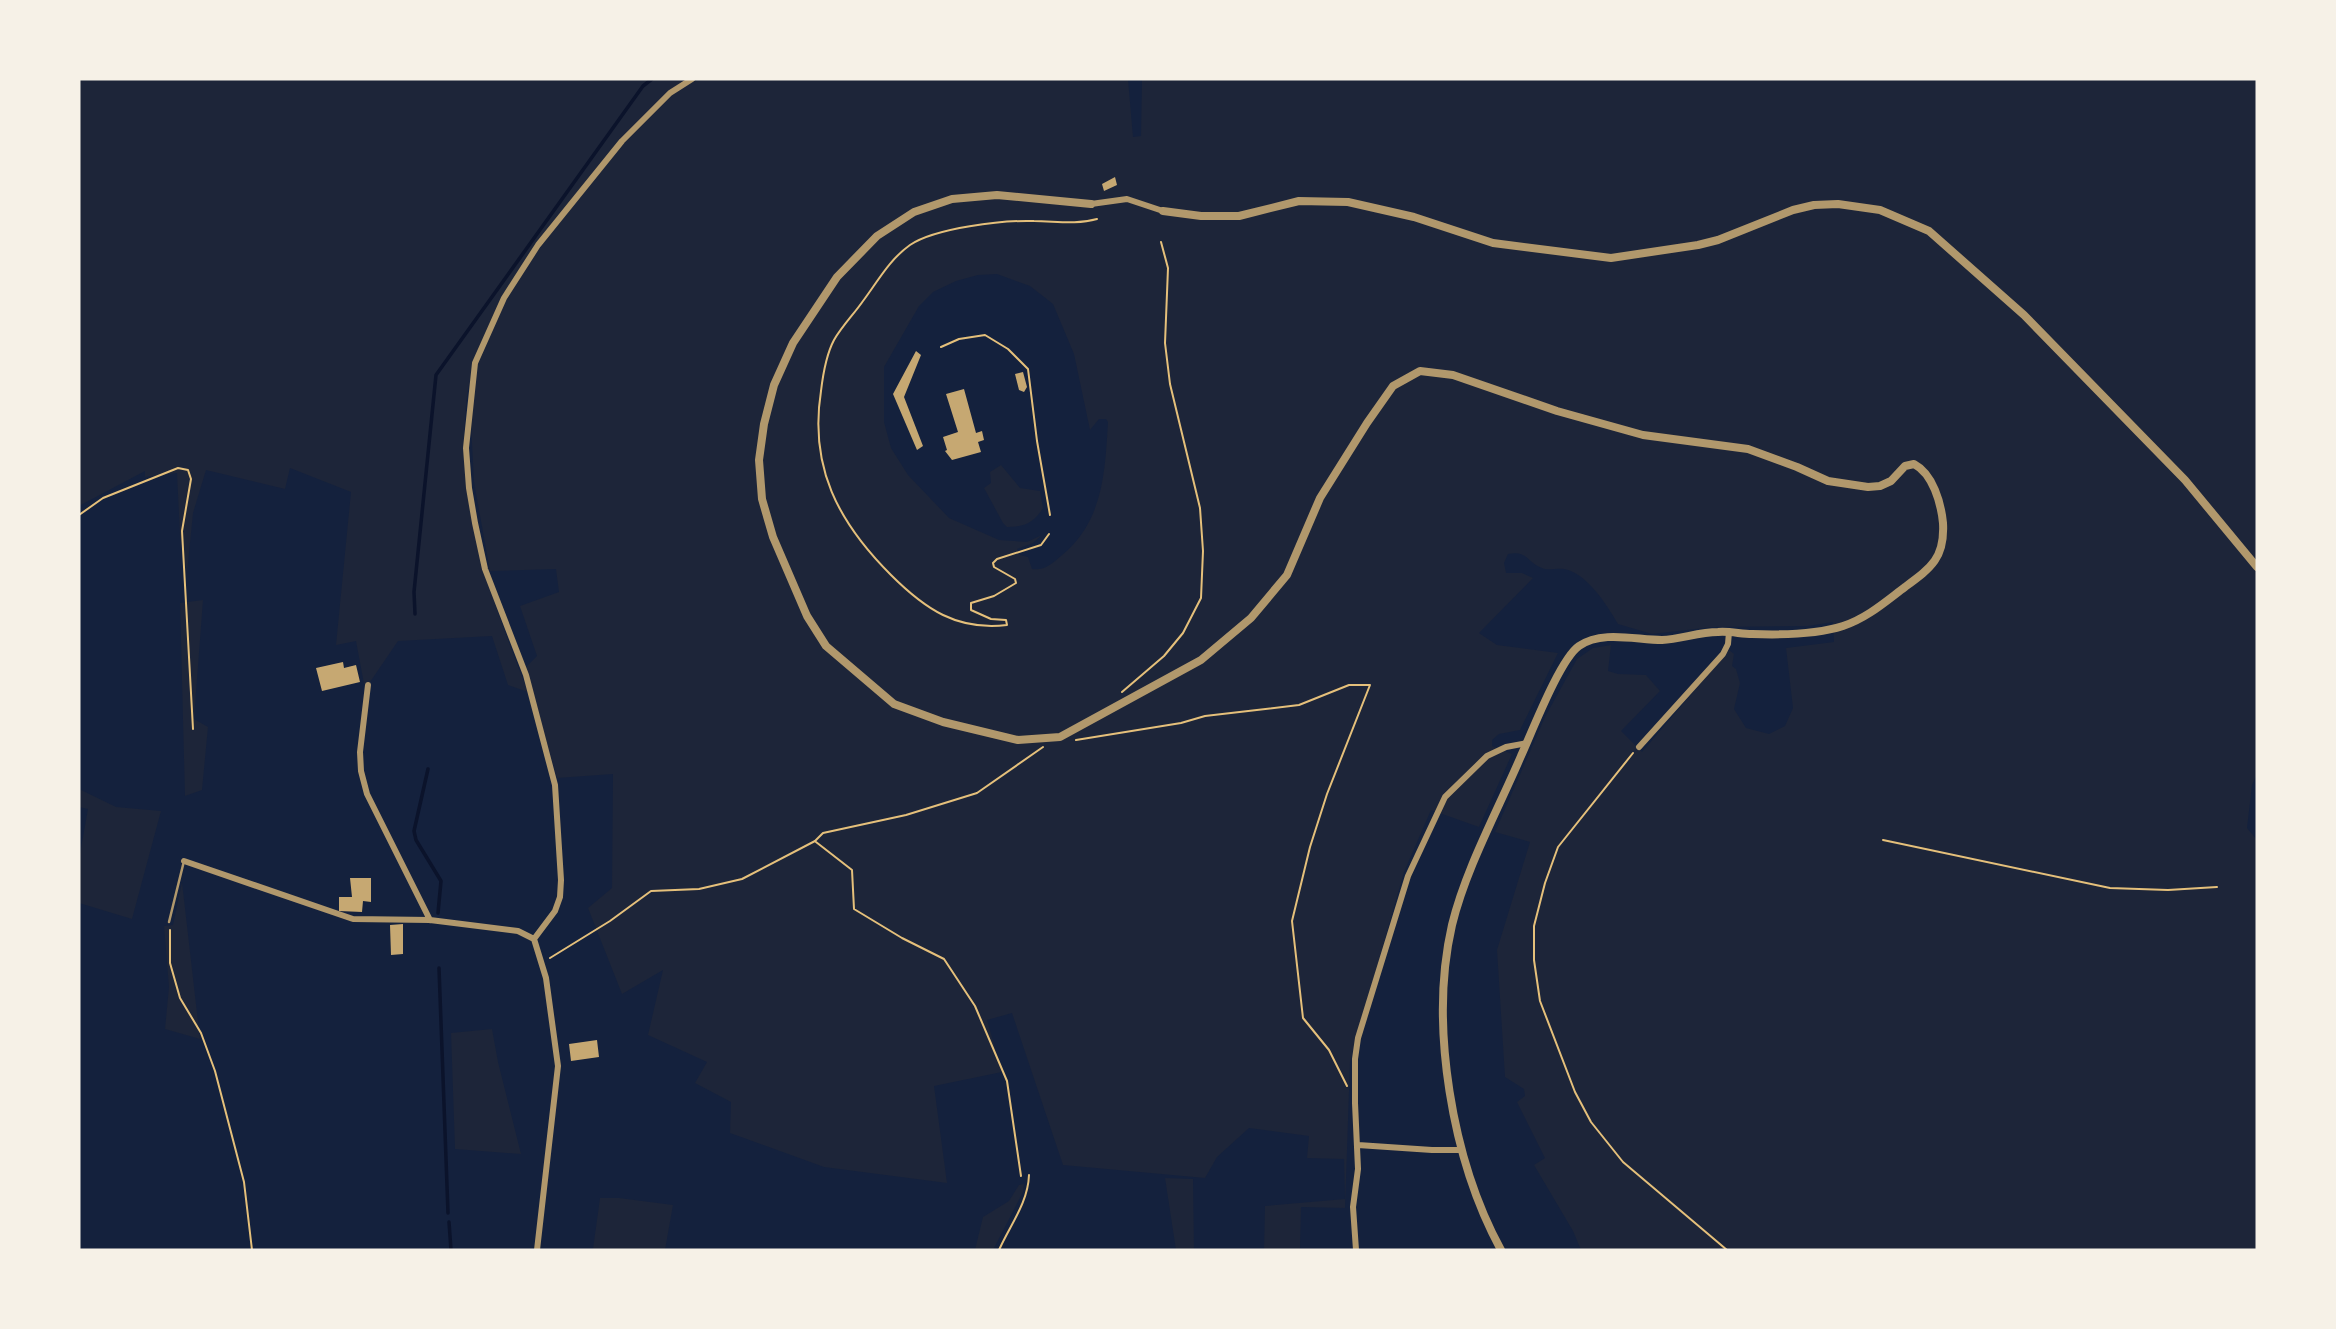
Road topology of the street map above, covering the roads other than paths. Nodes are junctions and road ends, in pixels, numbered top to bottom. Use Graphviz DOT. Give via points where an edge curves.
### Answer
graph roads {
  1 [pos="692,79"];
  2 [pos="1091,204"];
  3 [pos="1163,211"];
  4 [pos="2257,567"];
  5 [pos="1729,632"];
  6 [pos="368,685"];
  7 [pos="1527,743"];
  8 [pos="1639,747"];
  9 [pos="184,861"];
  10 [pos="430,920"];
  11 [pos="169,922"];
  12 [pos="534,939"];
  13 [pos="1358,1145"];
  14 [pos="1462,1150"];
  15 [pos="537,1250"];
  16 [pos="1356,1250"];
  17 [pos="1501,1250"];
  1 -- 12 [label="street" via="670,93 622,141 538,245 505,298 475,363 466,448 475,523 485,569 526,675 555,785 560,897"];
  2 -- 3 [label="street" via="1120,199"];
  2 -- 5 [label="street" via="1005,195 952,200 914,212 877,236 837,277 793,343 774,385 759,460 762,499 773,537 807,616 826,646 894,704 943,722 1018,740 1060,737 1201,660 1251,618 1287,575 1320,498 1367,424 1393,387 1420,371 1453,375 1643,435 1748,449 1828,481 1880,486 1905,466 1921,468 1935,491 1943,531 1939,555 1924,574 1881,607 1844,626"];
  3 -- 4 [label="street" via="1239,216 1299,201 1338,201 1414,217 1493,243 1611,258 1698,245 1814,205 1880,210 1929,231 2024,315 2185,481"];
  5 -- 7 [label="street" via="1585,642 1566,662"];
  5 -- 8 [label="street" via="1723,654"];
  6 -- 10 [label="street" via="360,752 367,794"];
  7 -- 13 [label="street" via="1487,756 1445,797 1408,876 1358,1038 1354,1103"];
  7 -- 14 [label="street" via="1465,887 1447,950 1443,1026"];
  9 -- 10 [label="street" via="353,919"];
  9 -- 11 [label="lane"];
  10 -- 12 [label="street" via="519,931"];
  12 -- 15 [label="street" via="544,970 558,1066"];
  13 -- 14 [label="street"];
  13 -- 16 [label="street" via="1353,1207"];
  14 -- 17 [label="street"];
}
